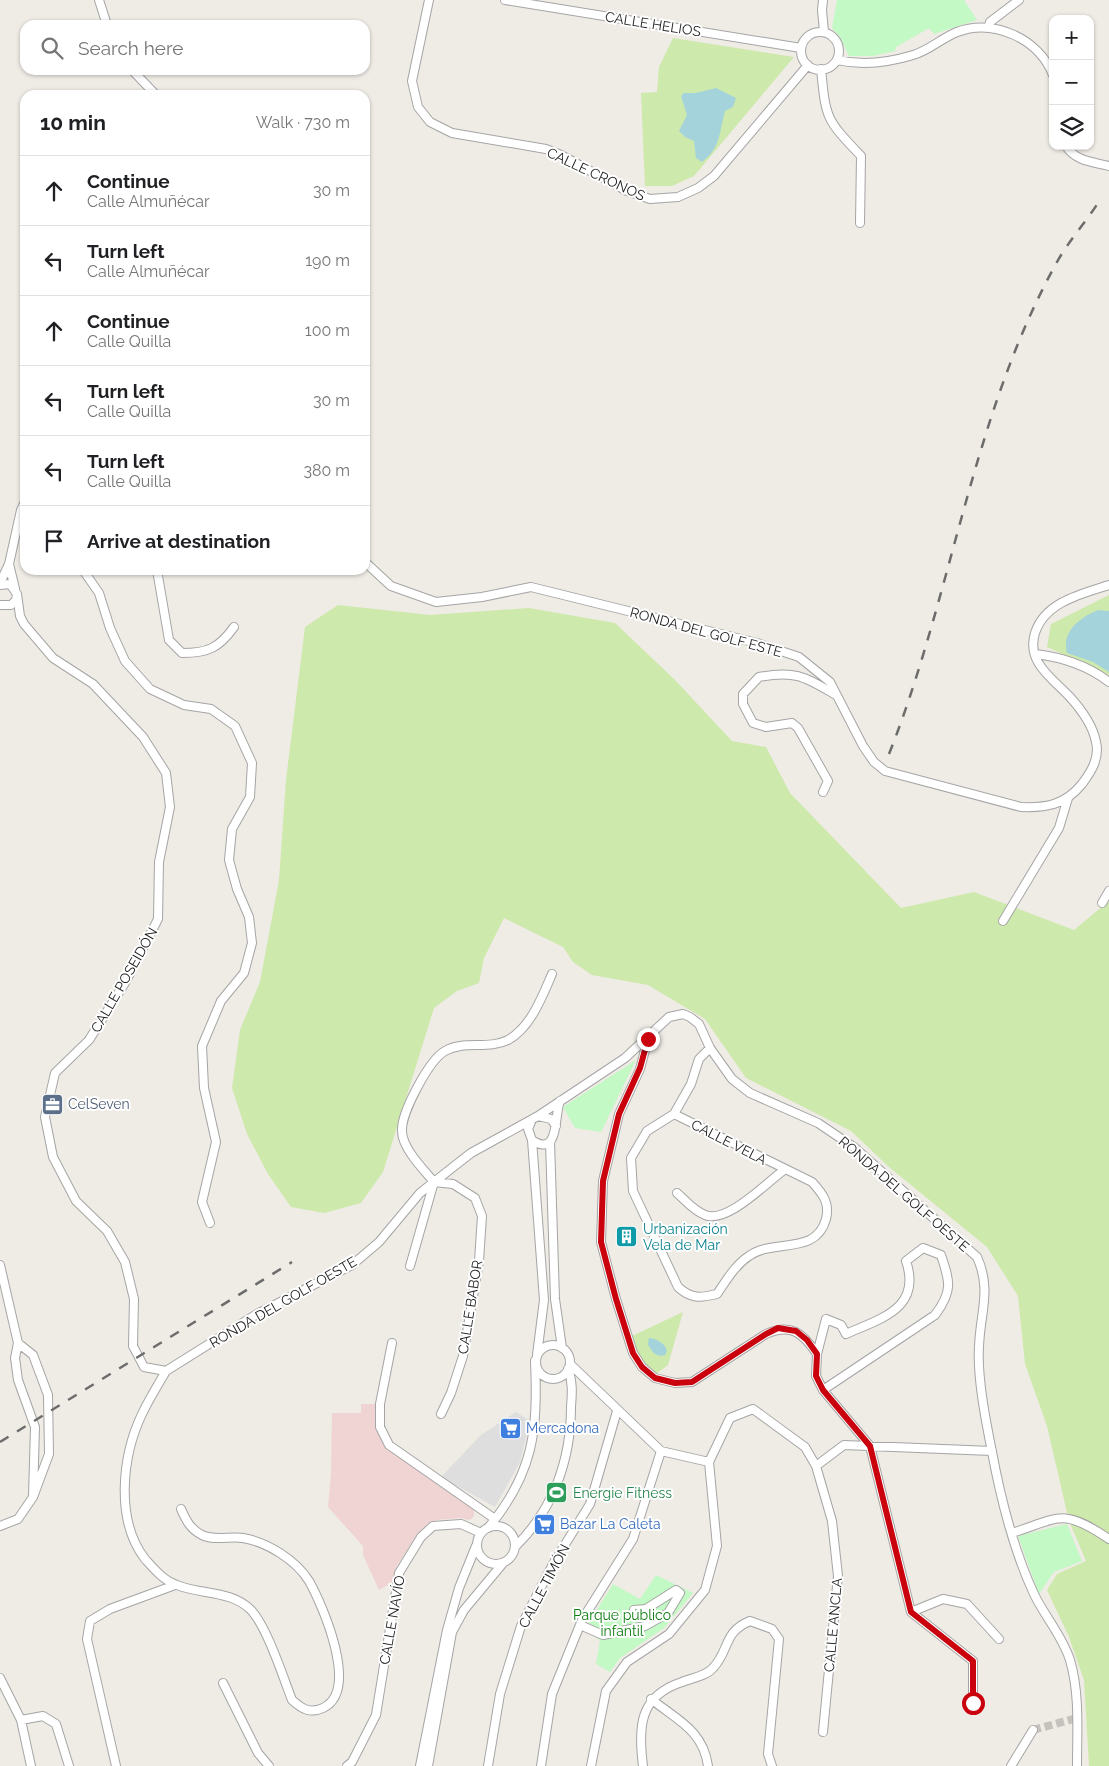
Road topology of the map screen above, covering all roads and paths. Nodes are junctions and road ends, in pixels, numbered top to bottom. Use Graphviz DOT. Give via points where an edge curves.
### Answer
graph roads {
  1 [pos="99,0"];
  2 [pos="429,0"];
  3 [pos="505,0"];
  4 [pos="823,0"];
  5 [pos="1019,0"];
  6 [pos="105,20"];
  7 [pos="988,28"];
  8 [pos="824,32"];
  9 [pos="801,48"];
  10 [pos="837,60"];
  11 [pos="808,65"];
  12 [pos="1049,69"];
  13 [pos="821,70"];
  14 [pos="137,75"];
  15 [pos="151,90"];
  16 [pos="1069,150"];
  17 [pos="1109,166"];
  18 [pos="860,223"];
  19 [pos="20,514"];
  20 [pos="9,564"];
  21 [pos="370,567"];
  22 [pos="86,575"];
  23 [pos="157,575"];
  24 [pos="0,584"];
  25 [pos="1109,586"];
  26 [pos="16,592"];
  27 [pos="2,606"];
  28 [pos="20,616"];
  29 [pos="234,627"];
  30 [pos="1035,654"];
  31 [pos="1109,682"];
  32 [pos="836,695"];
  33 [pos="822,792"];
  34 [pos="1068,798"];
  35 [pos="1109,891"];
  36 [pos="1102,903"];
  37 [pos="1003,921"];
  38 [pos="552,974"];
  39 [pos="648,1039"];
  40 [pos="710,1048"];
  41 [pos="560,1101"];
  42 [pos="674,1114"];
  43 [pos="536,1117"];
  44 [pos="556,1126"];
  45 [pos="510,1131"];
  46 [pos="530,1136"];
  47 [pos="550,1142"];
  48 [pos="784,1170"];
  49 [pos="434,1182"];
  50 [pos="677,1193"];
  51 [pos="210,1223"];
  52 [pos="0,1265"];
  53 [pos="410,1266"];
  54 [pos="18,1343"];
  55 [pos="392,1343"];
  56 [pos="562,1348"];
  57 [pos="817,1354"];
  58 [pos="536,1358"];
  59 [pos="569,1367"];
  60 [pos="166,1371"];
  61 [pos="823,1390"];
  62 [pos="617,1411"];
  63 [pos="441,1414"];
  64 [pos="870,1446"];
  65 [pos="661,1451"];
  66 [pos="992,1451"];
  67 [pos="709,1462"];
  68 [pos="816,1466"];
  69 [pos="33,1497"];
  70 [pos="181,1509"];
  71 [pos="495,1519"];
  72 [pos="0,1526"];
  73 [pos="488,1528"];
  74 [pos="481,1533"];
  75 [pos="1012,1533"];
  76 [pos="1109,1539"];
  77 [pos="476,1546"];
  78 [pos="515,1547"];
  79 [pos="504,1562"];
  80 [pos="175,1585"];
  81 [pos="634,1610"];
  82 [pos="911,1612"];
  83 [pos="580,1625"];
  84 [pos="999,1639"];
  85 [pos="0,1678"];
  86 [pos="223,1683"];
  87 [pos="650,1699"];
  88 [pos="973,1703"];
  89 [pos="21,1720"];
  90 [pos="1033,1730"];
  91 [pos="824,1732"];
  92 [pos="31,1766"];
  93 [pos="69,1766"];
  94 [pos="116,1766"];
  95 [pos="269,1766"];
  96 [pos="347,1766"];
  97 [pos="420,1766"];
  98 [pos="428,1766"];
  99 [pos="488,1766"];
  100 [pos="541,1766"];
  101 [pos="591,1766"];
  102 [pos="643,1766"];
  103 [pos="708,1766"];
  104 [pos="772,1766"];
  105 [pos="1011,1766"];
  106 [pos="1078,1766"];
  1 -- 6 [label="street"];
  2 -- 11 [label="street, CALLE CRONOS" via="412,81 418,107 430,122 452,134 561,155 627,191 650,199 678,197 709,180"];
  3 -- 9 [label="street, CALLE HELIOS"];
  4 -- 8 [label="street"];
  5 -- 7 [label="street" via="990,22"];
  7 -- 10 [label="street" via="957,32 915,55 879,64"];
  7 -- 12 [label="street" via="1021,38 1038,51"];
  8 -- 9 [label="street" via="807,37"];
  8 -- 10 [label="street" via="838,43"];
  9 -- 11 [label="street"];
  10 -- 13 [label="street"];
  11 -- 13 [label="street"];
  13 -- 18 [label="street" via="827,116 861,156"];
  14 -- 15 [label="street"];
  16 -- 17 [label="street" via="1083,160"];
  19 -- 20 [label="street"];
  20 -- 24 [label="street"];
  20 -- 26 [label="street"];
  21 -- 32 [label="street, RONDA DEL GOLF ESTE" via="390,586 436,602 531,587 757,643 799,657 830,682"];
  22 -- 51 [label="street" via="99,593 125,661 150,689 184,705 210,709 235,726 252,763 250,797 232,829 229,860 236,889 249,917 252,943 244,973 221,1001 202,1046 204,1088 216,1142 202,1202"];
  23 -- 29 [label="street" via="168,640 182,653 203,653 226,638"];
  24 -- 26 [label="street" via="10,584"];
  25 -- 30 [label="street" via="1060,603 1045,614 1034,638"];
  26 -- 27 [label="street" via="14,603"];
  26 -- 28 [label="street"];
  27 -- 28 [label="street, CALLE POSEIDÓN"];
  28 -- 60 [label="street, CALLE POSEIDÓN" via="54,658 93,684 143,737 166,773 170,807 159,862 158,919 126,981 89,1040 55,1073 45,1116 52,1157 76,1201 107,1230 125,1262 134,1299 133,1346 144,1367"];
  30 -- 31 [label="street" via="1074,662"];
  30 -- 34 [label="street, RONDA DEL GOLF ESTE" via="1050,678 1083,714 1096,742 1094,766"];
  32 -- 33 [label="street" via="802,676 788,673 759,677 743,694 743,704 753,723 766,727 792,723 798,728 828,781"];
  32 -- 34 [label="street, RONDA DEL GOLF ESTE" via="863,746 885,771 1021,807 1042,808"];
  34 -- 37 [label="street" via="1059,828"];
  35 -- 36 [label="street"];
  38 -- 49 [label="street" via="522,1030 494,1045 461,1046 444,1051 427,1070 406,1114 402,1131 412,1156"];
  39 -- 40 [label="street, RONDA DEL GOLF OESTE" via="669,1017 683,1014 699,1024"];
  39 -- 41 [label="street, RONDA DEL GOLF OESTE"];
  39 -- 57 [label="street" via="640,1068 619,1114 603,1181 601,1242 633,1353 655,1378 675,1383 692,1382 778,1328 796,1331"];
  40 -- 42 [label="street, CALLE VELA" via="698,1060 691,1084"];
  40 -- 66 [label="street, RONDA DEL GOLF OESTE" via="738,1084 750,1093 818,1123 855,1148 977,1258 986,1287 978,1347"];
  41 -- 43 [label="street, RONDA DEL GOLF OESTE"];
  41 -- 44 [label="street" via="555,1114"];
  42 -- 48 [label="street, CALLE VELA"];
  42 -- 48 [label="street, CALLE VELA" via="647,1130 632,1158 633,1191 678,1287 687,1296 699,1298 717,1294 749,1256 768,1247 805,1243 817,1236 824,1226 828,1208 823,1194 812,1182"];
  43 -- 44 [label="street" via="551,1118"];
  43 -- 45 [label="street, RONDA DEL GOLF OESTE"];
  43 -- 46 [label="street" via="529,1125"];
  44 -- 47 [label="street"];
  45 -- 46 [label="street"];
  45 -- 49 [label="street, RONDA DEL GOLF OESTE" via="471,1153"];
  46 -- 47 [label="street" via="541,1144"];
  46 -- 58 [label="street" via="544,1300"];
  47 -- 56 [label="street" via="555,1299"];
  48 -- 50 [label="street, CALLE VELA" via="729,1213 717,1217 705,1216"];
  49 -- 53 [label="street"];
  49 -- 60 [label="street, RONDA DEL GOLF OESTE" via="420,1193 379,1242 352,1265 257,1314"];
  49 -- 63 [label="street, CALLE BABOR" via="453,1184 475,1198 482,1216 463,1356"];
  52 -- 54 [label="street"];
  54 -- 69 [label="street" via="14,1358 18,1380 35,1427"];
  54 -- 69 [label="street" via="33,1355 48,1394 49,1454"];
  55 -- 71 [label="street" via="380,1404 380,1427 389,1445"];
  56 -- 58 [label="street" via="548,1345"];
  56 -- 59 [label="street" via="568,1355"];
  57 -- 61 [label="street" via="816,1376"];
  57 -- 61 [label="street" via="826,1319 841,1325 846,1334 878,1320 906,1302 911,1290 906,1261 922,1248 940,1255 949,1280 947,1299 935,1314"];
  58 -- 59 [label="street" via="539,1372 548,1379 560,1378"];
  58 -- 71 [label="street" via="536,1420 529,1460"];
  59 -- 62 [label="street"];
  59 -- 78 [label="street" via="572,1379 571,1426 565,1466 547,1505"];
  60 -- 80 [label="street" via="142,1415 129,1455 125,1489 129,1525 137,1549 154,1570"];
  61 -- 64 [label="street"];
  62 -- 65 [label="street"];
  62 -- 99 [label="street, CALLE TIMÓN" via="590,1504 553,1564 521,1626 500,1694"];
  64 -- 66 [label="street"];
  64 -- 68 [label="street" via="844,1445"];
  64 -- 82 [label="street"];
  65 -- 67 [label="street"];
  65 -- 83 [label="street" via="633,1539"];
  66 -- 75 [label="street, RONDA DEL GOLF OESTE"];
  67 -- 68 [label="street, CALLE ANCLA" via="730,1418 753,1408 805,1447"];
  67 -- 101 [label="street" via="717,1546 705,1590 670,1634 627,1662 606,1691"];
  68 -- 91 [label="street, CALLE ANCLA" via="832,1521 838,1576"];
  69 -- 72 [label="street" via="18,1519"];
  70 -- 80 [label="street" via="190,1527 203,1536 244,1538 264,1545 290,1560 308,1581 338,1657 336,1692 332,1701 309,1711 292,1700 251,1610 234,1599"];
  71 -- 73 [label="street"];
  73 -- 74 [label="street"];
  73 -- 78 [label="street" via="494,1526 507,1530"];
  74 -- 77 [label="street"];
  74 -- 96 [label="street, CALLE NAVÍO" via="461,1524 433,1526 421,1536 399,1573 376,1715"];
  75 -- 76 [label="street" via="1060,1518 1070,1518 1083,1522"];
  75 -- 106 [label="street, RONDA DEL GOLF OESTE" via="1025,1574 1057,1631 1070,1662 1075,1687"];
  77 -- 79 [label="street" via="486,1562"];
  77 -- 97 [label="street" via="447,1630"];
  78 -- 79 [label="street"];
  79 -- 98 [label="street" via="464,1610 452,1632"];
  80 -- 94 [label="street" via="110,1609 90,1621 87,1639"];
  81 -- 83 [label="street" via="646,1609 676,1590 680,1593 668,1613 645,1626 603,1635"];
  82 -- 84 [label="street" via="944,1599 967,1604"];
  82 -- 88 [label="street" via="973,1661"];
  83 -- 100 [label="street" via="552,1694"];
  85 -- 89 [label="street"];
  86 -- 95 [label="street" via="258,1753"];
  87 -- 102 [label="street" via="642,1719"];
  87 -- 103 [label="street" via="697,1734"];
  87 -- 104 [label="street" via="674,1684 712,1669 730,1634 740,1625 750,1621 772,1629 779,1639 768,1754"];
  89 -- 92 [label="street"];
  89 -- 93 [label="street" via="43,1716 56,1724"];
  90 -- 105 [label="street"];
}
